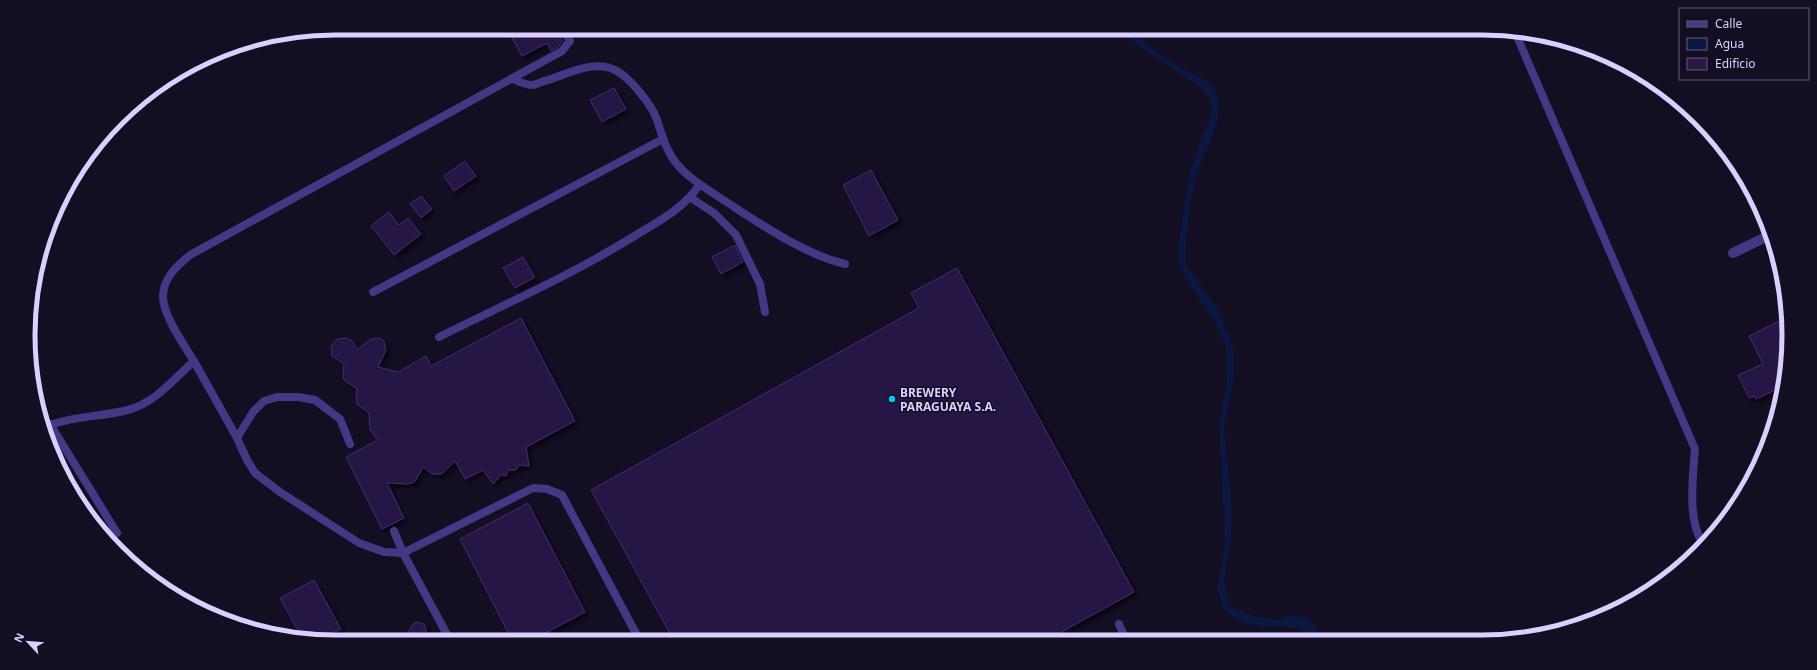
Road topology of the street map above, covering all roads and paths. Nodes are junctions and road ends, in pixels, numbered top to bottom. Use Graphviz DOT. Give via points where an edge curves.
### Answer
graph roads {
  1 [pos="567,35"];
  2 [pos="1517,38"];
  3 [pos="513,79"];
  4 [pos="663,139"];
  5 [pos="700,184"];
  6 [pos="691,198"];
  7 [pos="1765,237"];
  8 [pos="1734,253"];
  9 [pos="845,264"];
  10 [pos="373,292"];
  11 [pos="765,312"];
  12 [pos="438,336"];
  13 [pos="194,361"];
  14 [pos="49,425"];
  15 [pos="52,434"];
  16 [pos="237,438"];
  17 [pos="350,444"];
  18 [pos="394,531"];
  19 [pos="117,533"];
  20 [pos="1701,540"];
  21 [pos="403,553"];
  22 [pos="1119,624"];
  23 [pos="447,635"];
  24 [pos="637,635"];
  25 [pos="1124,635"];
  1 -- 3 [label="lane" via="570,41 562,51"];
  2 -- 20 [label="lane" via="1695,449 1692,500 1697,536"];
  3 -- 4 [label="lane" via="534,85 580,69 599,65 609,67 619,72 638,90 657,118"];
  3 -- 13 [label="lane" via="190,255 173,270 163,295 165,307 174,328"];
  4 -- 5 [label="lane" via="677,164"];
  4 -- 10 [label="lane"];
  5 -- 6 [label="lane"];
  5 -- 9 [label="lane" via="767,228 828,260"];
  6 -- 11 [label="lane" via="714,213 736,235 760,284"];
  6 -- 12 [label="lane" via="677,210 602,256"];
  7 -- 8 [label="street"];
  13 -- 14 [label="lane" via="154,398 128,410 67,419"];
  13 -- 16 [label="lane"];
  15 -- 19 [label="lane"];
  16 -- 17 [label="lane" via="253,412 264,401 277,397 298,397 315,400 340,419"];
  16 -- 21 [label="lane" via="246,460 256,473 280,492 360,543 384,552"];
  18 -- 21 [label="lane"];
  21 -- 23 [label="lane"];
  21 -- 24 [label="lane" via="533,488 547,489 562,495"];
  22 -- 25 [label="lane"];
}
